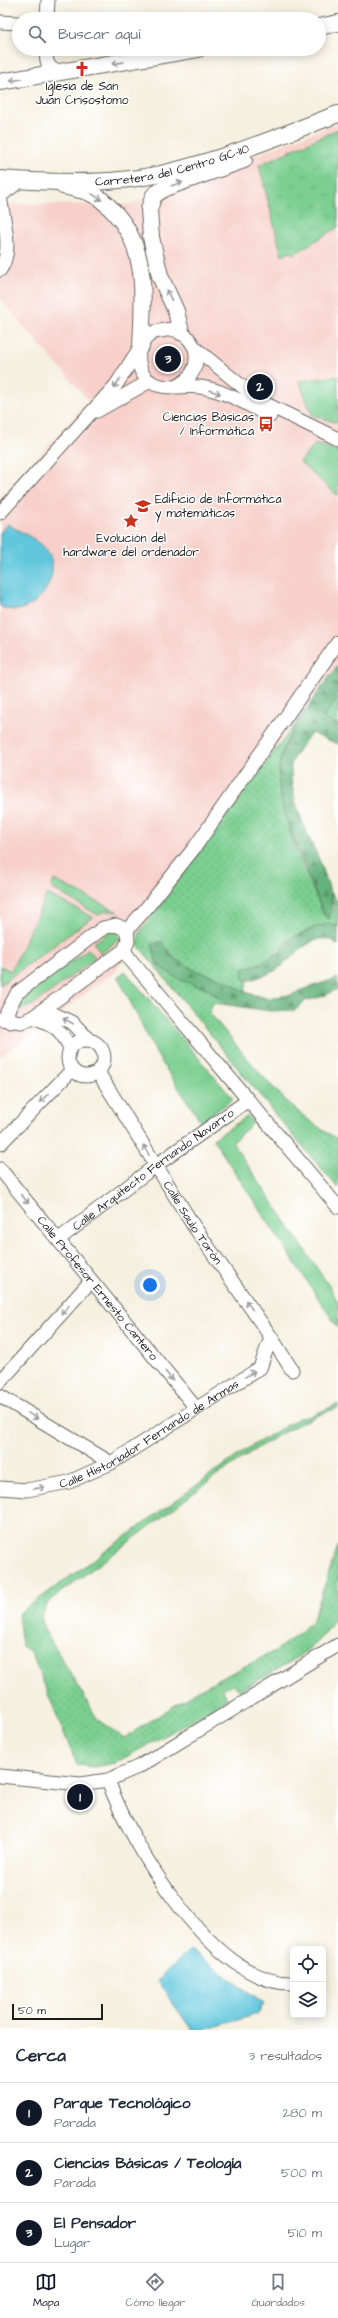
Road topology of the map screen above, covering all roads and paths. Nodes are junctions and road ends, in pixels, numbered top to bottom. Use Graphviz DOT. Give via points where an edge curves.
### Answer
graph roads {
  1 [pos="48,0"];
  2 [pos="47,12"];
  3 [pos="0,22"];
  4 [pos="12,23"];
  5 [pos="338,23"];
  6 [pos="326,26"];
  7 [pos="46,56"];
  8 [pos="157,56"];
  9 [pos="59,73"];
  10 [pos="0,82"];
  11 [pos="338,114"];
  12 [pos="338,118"];
  13 [pos="0,179"];
  14 [pos="21,180"];
  15 [pos="46,181"];
  16 [pos="0,270"];
  17 [pos="181,332"];
  18 [pos="140,348"];
  19 [pos="195,348"];
  20 [pos="150,382"];
  21 [pos="177,386"];
  22 [pos="92,413"];
  23 [pos="307,426"];
  24 [pos="322,432"];
  25 [pos="338,436"];
  26 [pos="338,439"];
  27 [pos="0,513"];
  28 [pos="338,642"];
  29 [pos="126,930"];
  30 [pos="124,950"];
  31 [pos="5,1003"];
  32 [pos="38,1013"];
  33 [pos="3,1023"];
  34 [pos="88,1039"];
  35 [pos="70,1048"];
  36 [pos="72,1070"];
  37 [pos="98,1072"];
  38 [pos="247,1100"];
  39 [pos="0,1144"];
  40 [pos="155,1166"];
  41 [pos="0,1169"];
  42 [pos="338,1207"];
  43 [pos="59,1239"];
  44 [pos="91,1281"];
  45 [pos="272,1337"];
  46 [pos="292,1370"];
  47 [pos="0,1382"];
  48 [pos="0,1396"];
  49 [pos="196,1408"];
  50 [pos="111,1463"];
  51 [pos="0,1488"];
  52 [pos="338,1645"];
  53 [pos="0,1776"];
  54 [pos="108,1780"];
  55 [pos="290,1983"];
  1 -- 2 [label="street"];
  3 -- 4 [label="street"];
  5 -- 6 [label="main road"];
  7 -- 9 [label="street" via="50,68"];
  8 -- 9 [label="main road, one-way"];
  9 -- 10 [label="main road, one-way"];
  11 -- 15 [label="main road, Carretera del Centro GC-110" via="222,157 168,173 119,180"];
  17 -- 12 [label="main road, one-way" via="176,311 160,276 151,237 149,209 154,195 164,188 301,138"];
  13 -- 14 [label="main road, Carretera del Centro GC-110"];
  14 -- 15 [label="main road, Carretera del Centro GC-110"];
  14 -- 16 [label="street" via="0,196 8,247 5,264"];
  15 -- 18 [label="main road, one-way" via="91,193 106,203 122,220 134,241 141,264 144,291"];
  17 -- 18 [label="street" via="172,329 154,332"];
  17 -- 19 [label="street"];
  18 -- 20 [label="street" via="140,368"];
  18 -- 22 [label="street, one-way" via="116,385"];
  19 -- 21 [label="street" via="194,371"];
  19 -- 23 [label="street" via="260,401"];
  20 -- 21 [label="street" via="163,387"];
  20 -- 22 [label="street"];
  21 -- 23 [label="street, one-way" via="201,387 234,398 278,420"];
  22 -- 27 [label="street"];
  23 -- 24 [label="street"];
  24 -- 25 [label="street"];
  24 -- 26 [label="street"];
  28 -- 29 [label="street" via="195,847"];
  29 -- 30 [label="street" via="128,941"];
  29 -- 31 [label="street" via="116,925 103,928"];
  30 -- 32 [label="street"];
  30 -- 38 [label="street"];
  31 -- 33 [label="street" via="7,1012"];
  32 -- 33 [label="street" via="22,1022"];
  34 -- 32 [label="street, one-way" via="73,1023"];
  32 -- 35 [label="street" via="63,1034"];
  34 -- 35 [label="street" via="78,1041"];
  34 -- 37 [label="street" via="101,1046 105,1060"];
  35 -- 36 [label="street" via="67,1059"];
  36 -- 37 [label="street" via="84,1077"];
  36 -- 39 [label="street, one-way"];
  40 -- 37 [label="street, Calle Saulo Torón, one-way"];
  38 -- 40 [label="street, Calle Arquitecto Fernando Navarro"];
  38 -- 42 [label="street"];
  40 -- 43 [label="street, Calle Arquitecto Fernando Navarro"];
  45 -- 40 [label="street, Calle Saulo Torón, one-way"];
  41 -- 43 [label="street, Calle Profesor Ernesto Cantero, one-way"];
  43 -- 44 [label="street, Calle Profesor Ernesto Cantero"];
  44 -- 47 [label="street, one-way"];
  44 -- 49 [label="street, Calle Profesor Ernesto Cantero, one-way"];
  45 -- 46 [label="street, Calle Saulo Torón"];
  49 -- 45 [label="street, Calle Historiador Fernando de Armas, one-way" via="260,1368"];
  48 -- 50 [label="street, one-way"];
  49 -- 50 [label="street, Calle Historiador Fernando de Armas"];
  51 -- 50 [label="street, Calle Historiador Fernando de Armas, one-way" via="27,1490 69,1482"];
  52 -- 54 [label="street" via="140,1766"];
  53 -- 54 [label="street" via="80,1784"];
  54 -- 55 [label="street" via="114,1798 150,1864 181,1909 211,1943 236,1964 260,1978"];
}
